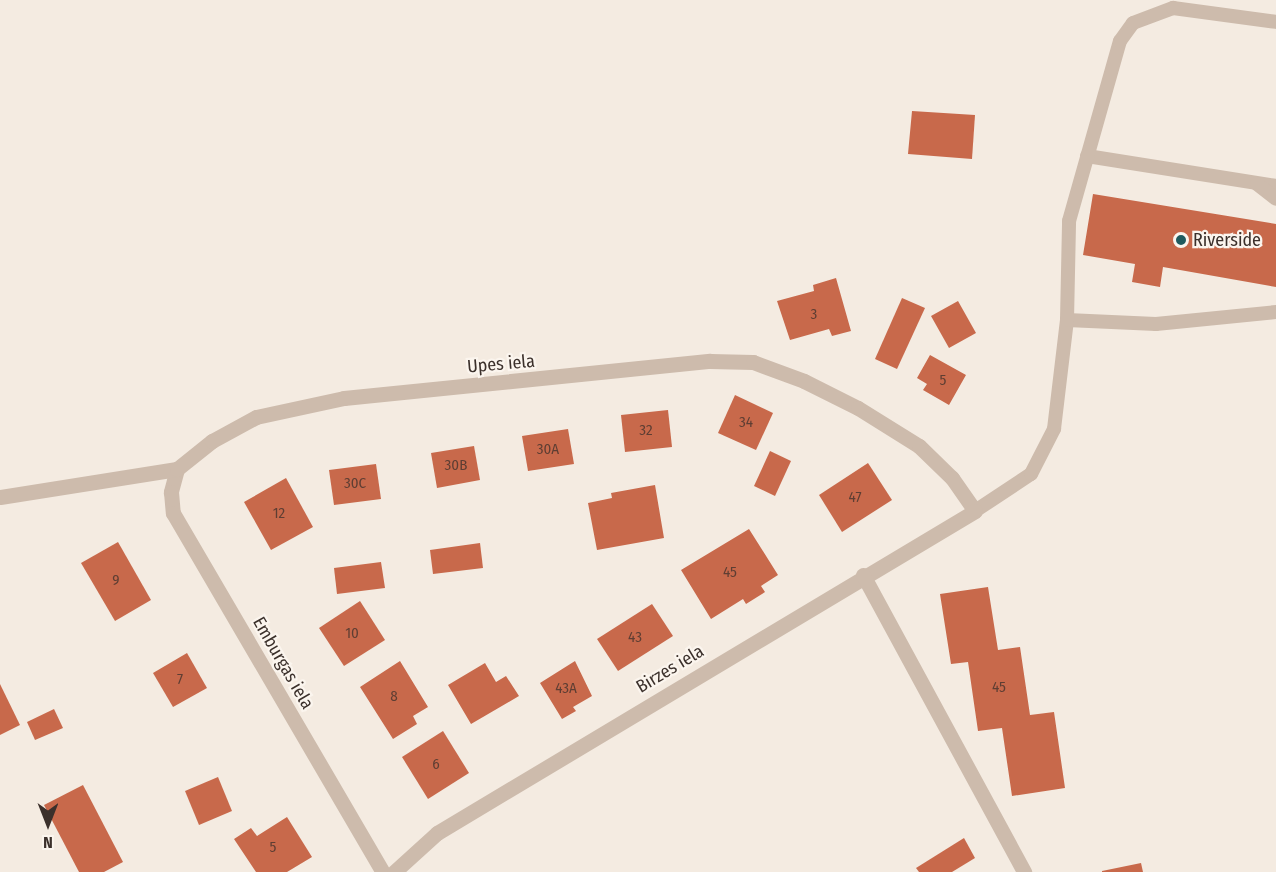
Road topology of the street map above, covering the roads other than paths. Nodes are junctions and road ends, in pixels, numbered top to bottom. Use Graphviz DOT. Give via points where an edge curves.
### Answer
graph roads {
  1 [pos="1276,22"];
  2 [pos="1087,156"];
  3 [pos="1255,182"];
  4 [pos="1276,186"];
  5 [pos="1276,199"];
  6 [pos="1276,312"];
  7 [pos="1067,320"];
  8 [pos="177,469"];
  9 [pos="0,497"];
  10 [pos="975,511"];
  11 [pos="863,575"];
  12 [pos="383,872"];
  13 [pos="394,872"];
  14 [pos="1024,872"];
  1 -- 2 [label="lane" via="1173,8 1133,22 1120,41"];
  2 -- 3 [label="lane"];
  2 -- 7 [label="lane" via="1070,221"];
  3 -- 4 [label="lane"];
  3 -- 5 [label="lane"];
  6 -- 7 [label="lane" via="1156,324"];
  7 -- 10 [label="lane" via="1054,429 1031,474"];
  8 -- 9 [label="street, Upes iela"];
  8 -- 10 [label="street, Upes iela" via="212,441 256,417 344,398 710,361 753,362 804,381 858,408 919,446 952,478"];
  8 -- 12 [label="street, Emburgas iela" via="171,492 173,513"];
  10 -- 11 [label="street, Birzes iela"];
  11 -- 13 [label="street, Birzes iela" via="437,833"];
  11 -- 14 [label="street"];
}
